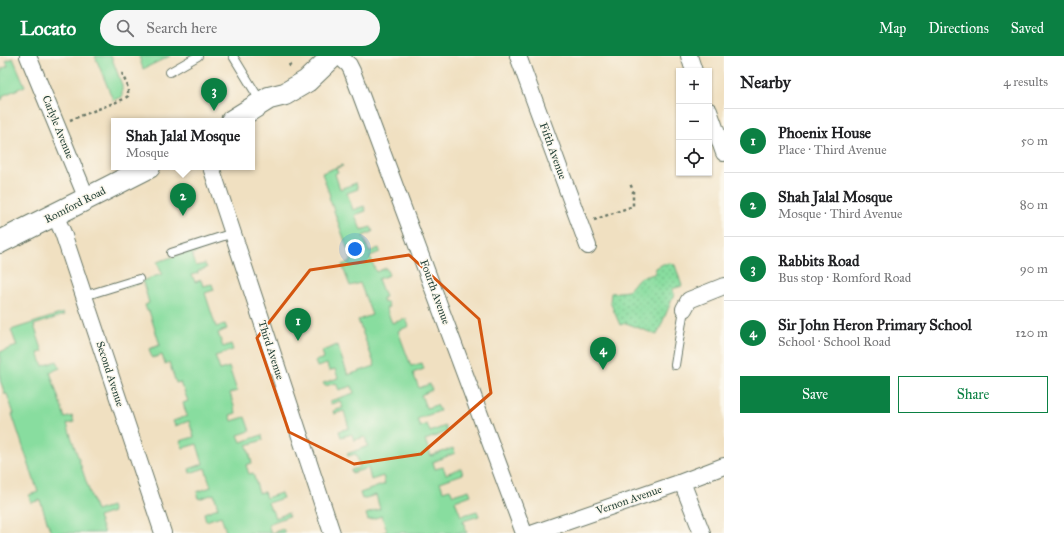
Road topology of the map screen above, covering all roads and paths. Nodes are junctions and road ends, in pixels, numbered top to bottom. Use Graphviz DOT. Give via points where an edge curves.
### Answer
graph roads {
  1 [pos="28,56"];
  2 [pos="198,56"];
  3 [pos="233,56"];
  4 [pos="332,56"];
  5 [pos="339,56"];
  6 [pos="518,56"];
  7 [pos="689,56"];
  8 [pos="289,64"];
  9 [pos="291,68"];
  10 [pos="693,68"];
  11 [pos="170,72"];
  12 [pos="122,73"];
  13 [pos="265,101"];
  14 [pos="237,118"];
  15 [pos="712,119"];
  16 [pos="57,125"];
  17 [pos="724,153"];
  18 [pos="143,170"];
  19 [pos="211,170"];
  20 [pos="630,183"];
  21 [pos="87,199"];
  22 [pos="55,215"];
  23 [pos="580,225"];
  24 [pos="233,233"];
  25 [pos="0,242"];
  26 [pos="588,246"];
  27 [pos="171,253"];
  28 [pos="139,279"];
  29 [pos="724,286"];
  30 [pos="84,296"];
  31 [pos="684,309"];
  32 [pos="675,365"];
  33 [pos="724,466"];
  34 [pos="682,482"];
  35 [pos="163,533"];
  36 [pos="332,533"];
  37 [pos="524,533"];
  38 [pos="534,533"];
  39 [pos="702,533"];
  1 -- 16 [label="street, Carlyle Avenue"];
  2 -- 11 [label="lane"];
  3 -- 13 [label="lane"];
  4 -- 13 [label="main road" via="307,81 285,94"];
  5 -- 37 [label="street, Fourth Avenue" via="352,70"];
  6 -- 23 [label="street, Fifth Avenue"];
  7 -- 10 [label="street"];
  8 -- 9 [label="path"];
  12 -- 16 [label="path" via="128,88 128,96"];
  13 -- 14 [label="main road"];
  15 -- 17 [label="street"];
  16 -- 21 [label="street, Carlyle Avenue"];
  18 -- 21 [label="main road, Romford Road"];
  19 -- 24 [label="street, Third Avenue"];
  20 -- 23 [label="path" via="633,206"];
  21 -- 22 [label="main road, Romford Road"];
  22 -- 25 [label="main road, Romford Road"];
  22 -- 30 [label="street, Second Avenue"];
  23 -- 26 [label="street, Fifth Avenue"];
  24 -- 27 [label="lane"];
  24 -- 36 [label="street, Third Avenue"];
  28 -- 30 [label="lane"];
  29 -- 31 [label="street" via="689,300"];
  30 -- 35 [label="street, Second Avenue"];
  31 -- 32 [label="lane"];
  33 -- 34 [label="street, Vernon Avenue"];
  34 -- 38 [label="street, Vernon Avenue"];
  34 -- 39 [label="street"];
}
